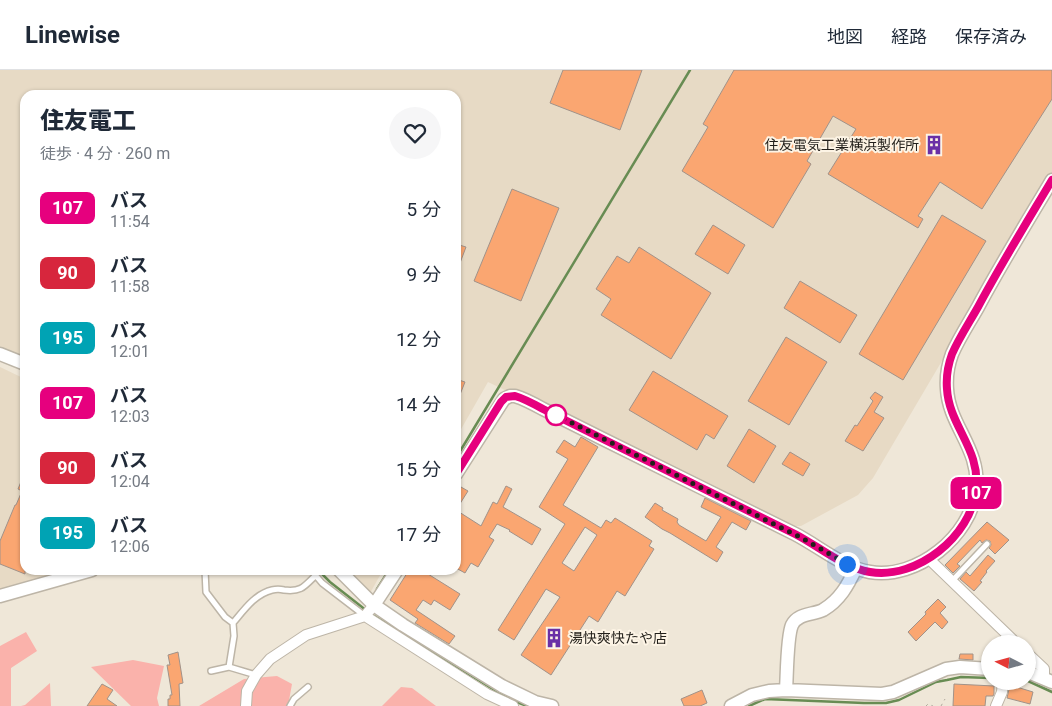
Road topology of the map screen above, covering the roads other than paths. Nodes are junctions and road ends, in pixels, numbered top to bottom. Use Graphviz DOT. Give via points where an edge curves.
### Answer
graph roads {
  1 [pos="1052,180"];
  2 [pos="0,354"];
  3 [pos="20,362"];
  4 [pos="461,466"];
  5 [pos="987,544"];
  6 [pos="929,559"];
  7 [pos="856,568"];
  8 [pos="71,575"];
  9 [pos="206,575"];
  10 [pos="343,575"];
  11 [pos="393,575"];
  12 [pos="315,576"];
  13 [pos="952,581"];
  14 [pos="0,596"];
  15 [pos="368,606"];
  16 [pos="233,623"];
  17 [pos="1008,635"];
  18 [pos="1036,662"];
  19 [pos="229,667"];
  20 [pos="981,669"];
  21 [pos="210,671"];
  22 [pos="256,675"];
  23 [pos="1036,675"];
  24 [pos="1048,680"];
  25 [pos="308,688"];
  26 [pos="786,690"];
  27 [pos="1002,690"];
  28 [pos="246,706"];
  29 [pos="290,706"];
  30 [pos="513,706"];
  31 [pos="552,706"];
  32 [pos="731,706"];
  33 [pos="996,706"];
  1 -- 6 [label="street" via="999,268 949,363 948,398 973,456 976,491 964,524"];
  2 -- 3 [label="street"];
  4 -- 7 [label="street" via="501,402 506,397 515,396"];
  5 -- 13 [label="lane"];
  6 -- 7 [label="street" via="898,572"];
  6 -- 13 [label="street"];
  7 -- 26 [label="street" via="848,586 833,602 822,610 800,617 792,625"];
  8 -- 14 [label="street"];
  9 -- 16 [label="lane" via="206,592"];
  10 -- 15 [label="street"];
  11 -- 15 [label="street"];
  12 -- 15 [label="lane"];
  12 -- 16 [label="lane" via="302,589 274,589 261,594"];
  13 -- 17 [label="street"];
  15 -- 22 [label="street" via="306,635 270,659"];
  15 -- 30 [label="street" via="487,694"];
  15 -- 31 [label="street" via="494,682 521,696"];
  16 -- 19 [label="lane"];
  18 -- 24 [label="street"];
  19 -- 21 [label="lane"];
  19 -- 22 [label="lane"];
  20 -- 26 [label="street" via="946,669 882,694"];
  22 -- 28 [label="street" via="247,691"];
  23 -- 24 [label="street"];
  25 -- 29 [label="lane"];
  26 -- 32 [label="street" via="752,695"];
  27 -- 33 [label="street"];
}
